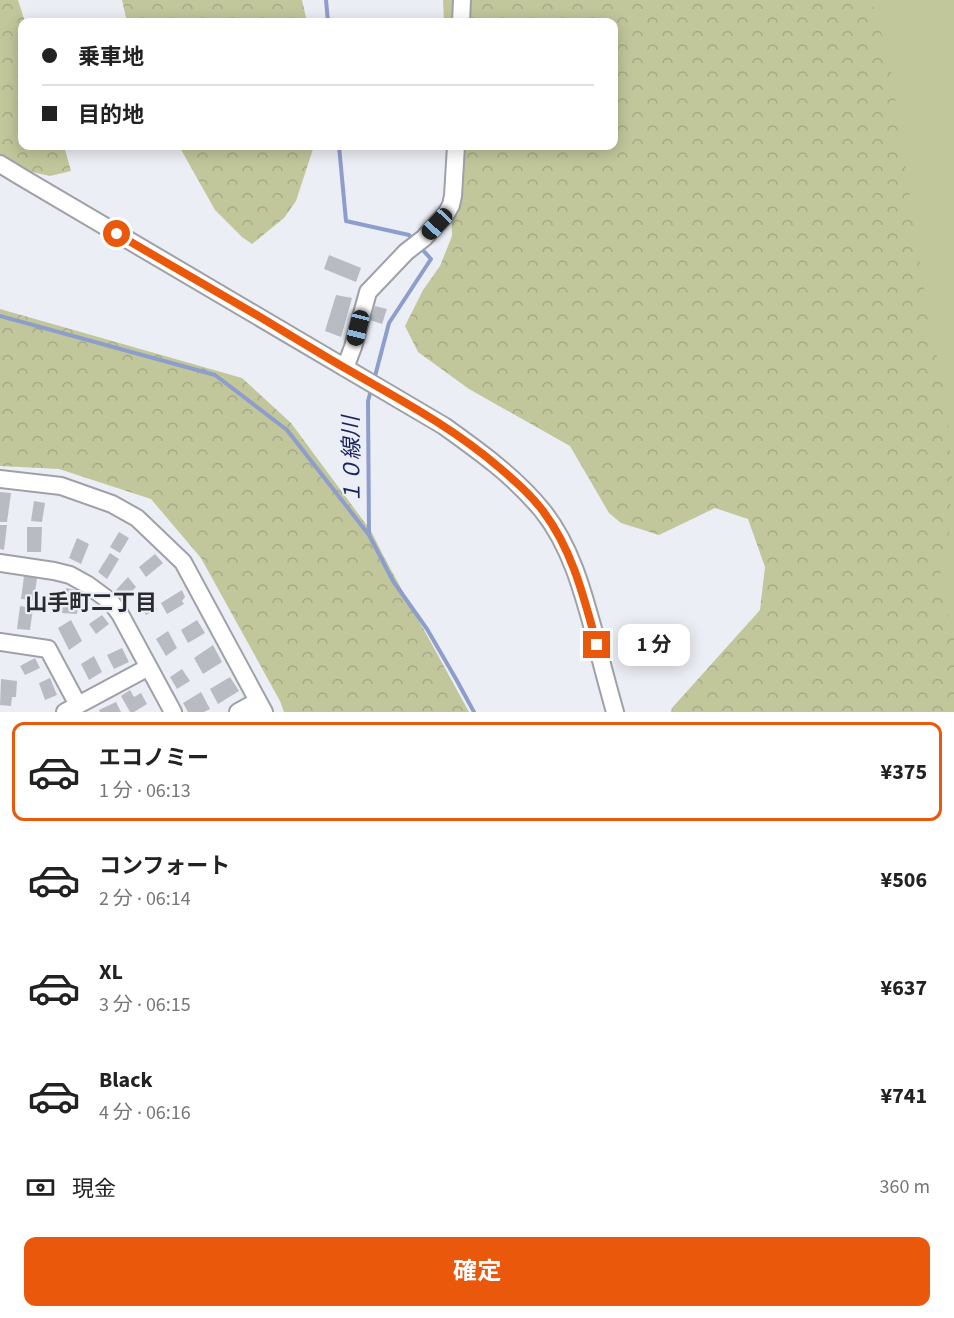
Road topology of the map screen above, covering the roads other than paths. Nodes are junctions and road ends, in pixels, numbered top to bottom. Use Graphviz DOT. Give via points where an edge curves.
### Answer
graph roads {
  1 [pos="462,0"];
  2 [pos="462,18"];
  3 [pos="456,150"];
  4 [pos="0,164"];
  5 [pos="345,368"];
  6 [pos="0,478"];
  7 [pos="0,563"];
  8 [pos="0,642"];
  9 [pos="147,668"];
  10 [pos="261,706"];
  11 [pos="71,708"];
  12 [pos="173,712"];
  13 [pos="238,712"];
  14 [pos="615,712"];
  1 -- 2 [label="street"];
  3 -- 5 [label="street" via="451,205 424,238 368,292"];
  4 -- 5 [label="street"];
  5 -- 14 [label="street" via="444,426 486,456 543,511 574,566"];
  6 -- 10 [label="street" via="61,486 112,504 137,518 183,562"];
  7 -- 9 [label="street" via="70,574 88,585 120,614"];
  8 -- 11 [label="street" via="48,649"];
  9 -- 11 [label="street"];
  9 -- 12 [label="street"];
  10 -- 13 [label="street"];
}
